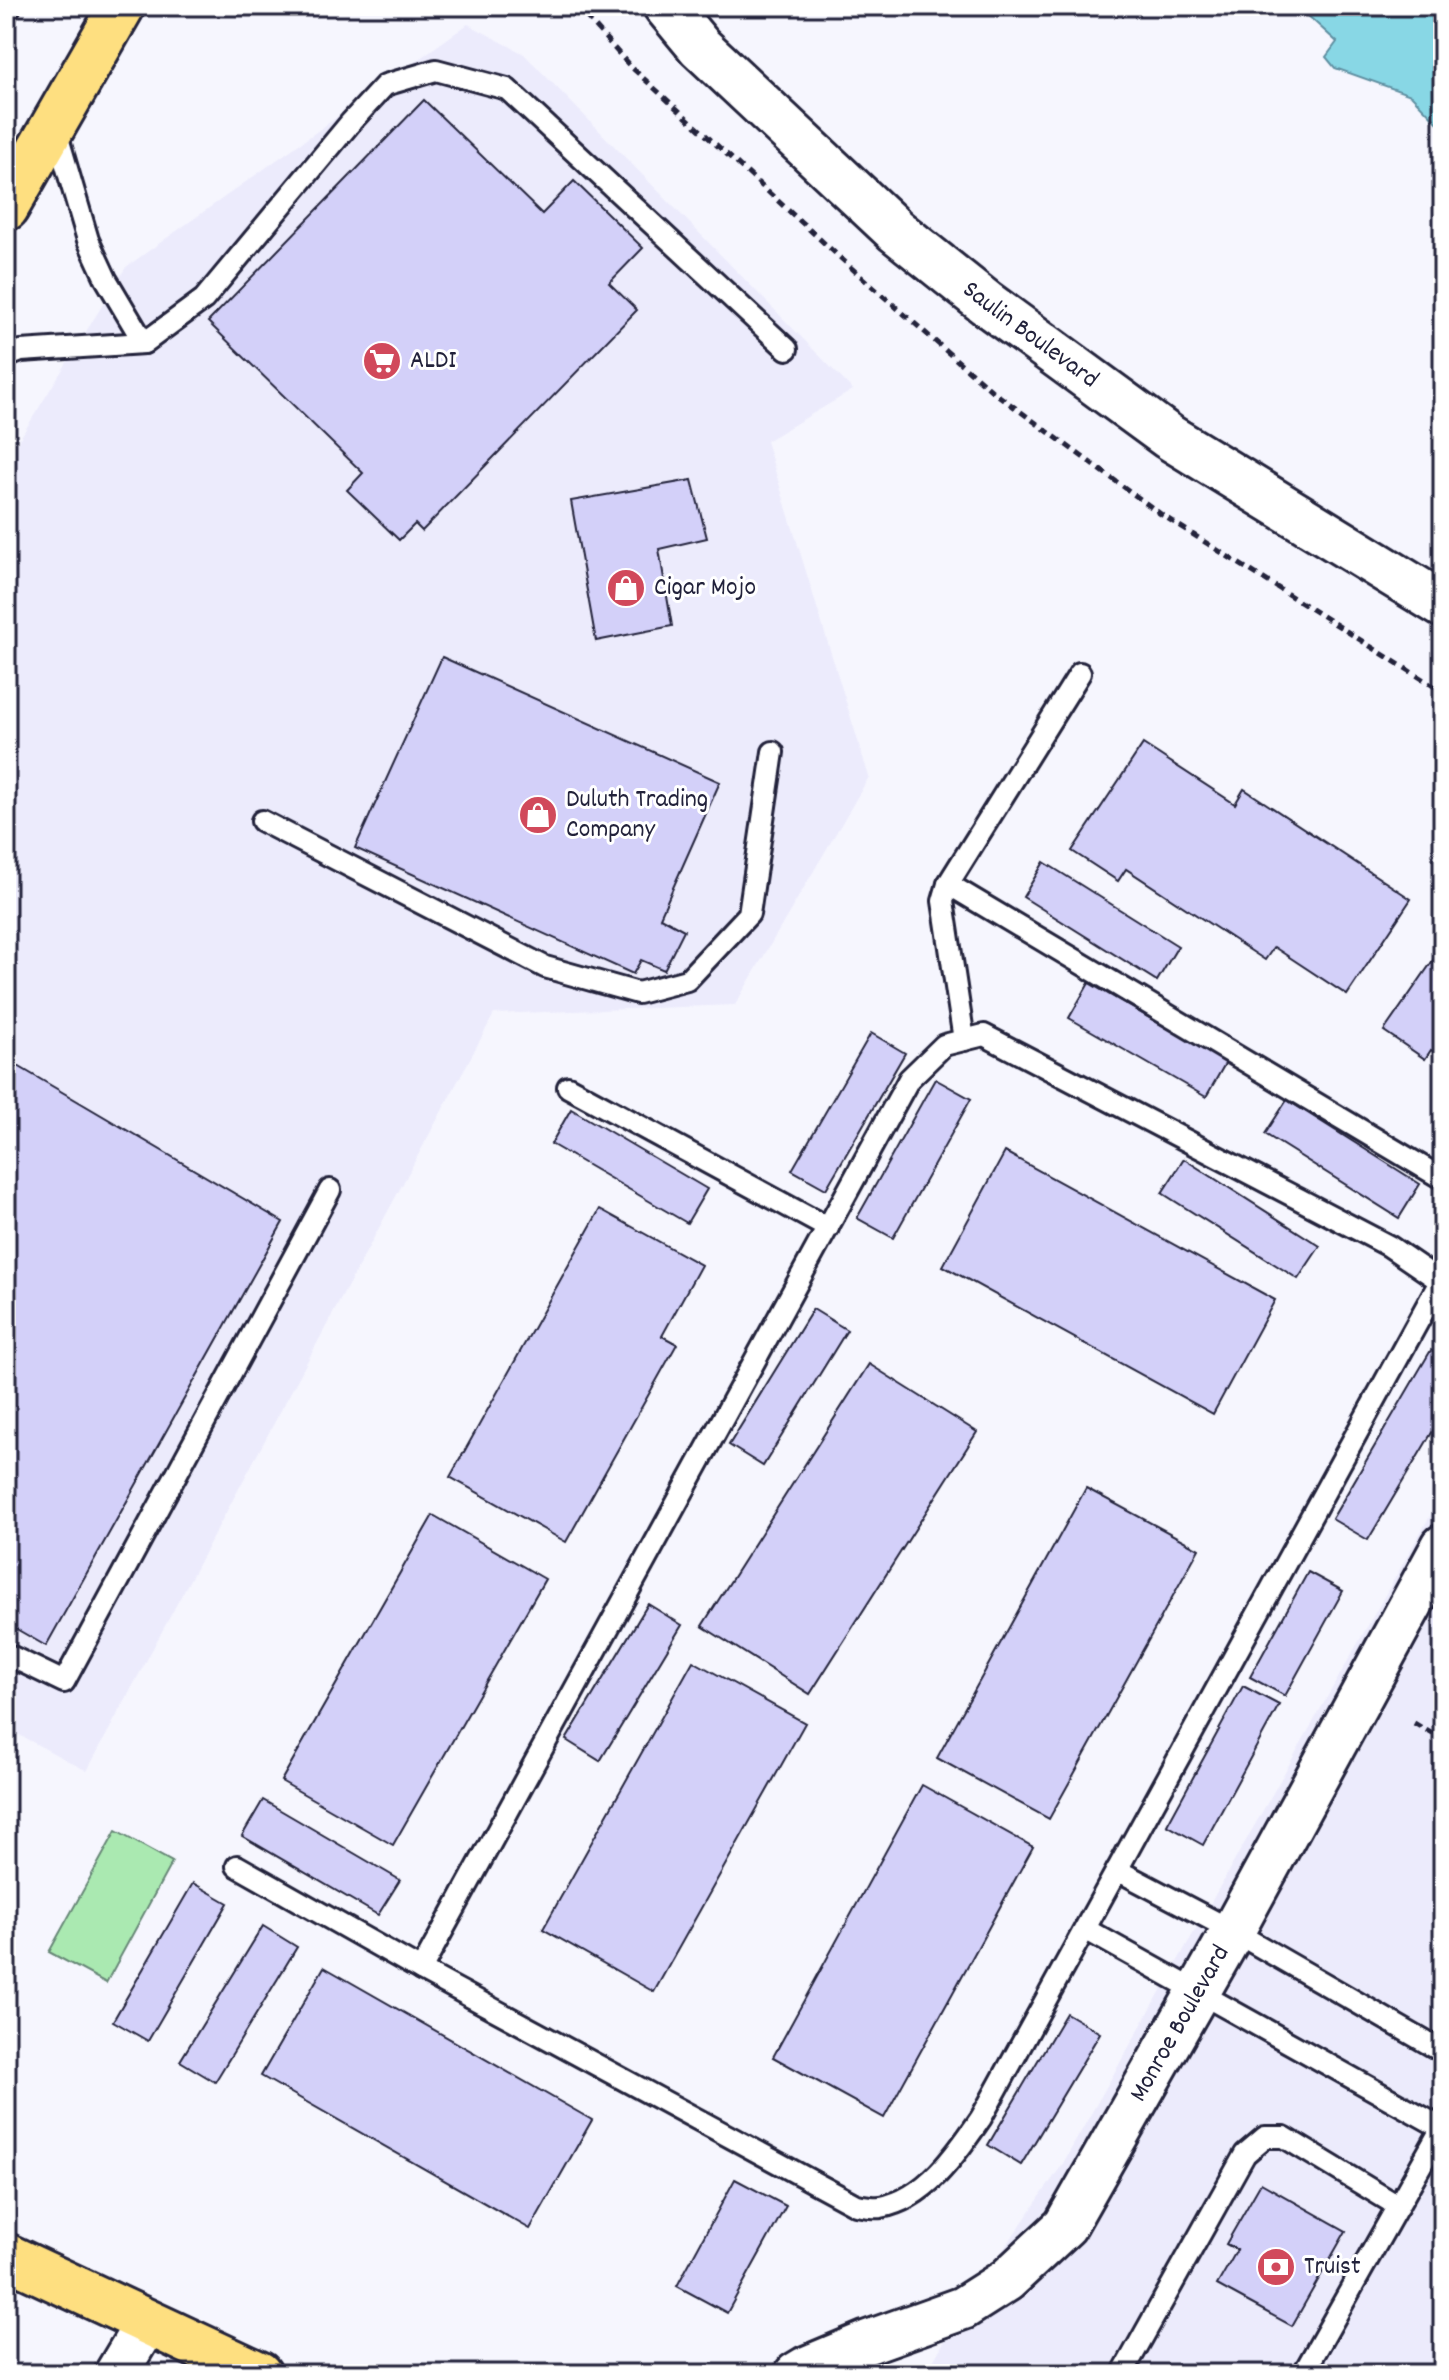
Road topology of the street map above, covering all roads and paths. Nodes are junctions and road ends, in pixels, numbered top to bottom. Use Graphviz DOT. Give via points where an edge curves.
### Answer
graph roads {
  1 [pos="122,6"];
  2 [pos="577,6"];
  3 [pos="666,6"];
  4 [pos="54,125"];
  5 [pos="6,208"];
  6 [pos="144,343"];
  7 [pos="787,349"];
  8 [pos="6,357"];
  9 [pos="1443,605"];
  10 [pos="1080,673"];
  11 [pos="1443,692"];
  12 [pos="773,752"];
  13 [pos="262,821"];
  14 [pos="948,884"];
  15 [pos="964,1040"];
  16 [pos="568,1087"];
  17 [pos="1443,1179"];
  18 [pos="330,1190"];
  19 [pos="828,1228"];
  20 [pos="1442,1280"];
  21 [pos="1443,1546"];
  22 [pos="6,1654"];
  23 [pos="1414,1723"];
  24 [pos="1443,1740"];
  25 [pos="237,1866"];
  26 [pos="1117,1870"];
  27 [pos="1085,1929"];
  28 [pos="1233,1931"];
  29 [pos="421,1970"];
  30 [pos="1197,1993"];
  31 [pos="1443,2052"];
  32 [pos="1443,2127"];
  33 [pos="1398,2206"];
  34 [pos="6,2256"];
  35 [pos="147,2322"];
  36 [pos="116,2374"];
  37 [pos="259,2374"];
  38 [pos="796,2374"];
  39 [pos="1122,2374"];
  40 [pos="1303,2374"];
  1 -- 4 [label="main road"];
  2 -- 11 [label="path" via="629,65 991,390 1162,515"];
  3 -- 9 [label="street, Saulin Boulevard" via="700,47 896,231 986,303 1169,437"];
  4 -- 5 [label="main road"];
  4 -- 6 [label="lane" via="88,240"];
  6 -- 7 [label="lane" via="204,299 385,85 436,70 507,89"];
  6 -- 8 [label="lane" via="21,351"];
  10 -- 14 [label="lane"];
  12 -- 13 [label="lane" via="749,914 687,980 638,993 545,967"];
  14 -- 15 [label="lane" via="943,901"];
  14 -- 17 [label="lane"];
  15 -- 19 [label="lane" via="944,1045 909,1079"];
  15 -- 20 [label="lane" via="984,1035 1389,1246"];
  16 -- 19 [label="lane"];
  18 -- 22 [label="lane" via="64,1682"];
  19 -- 29 [label="lane"];
  20 -- 26 [label="lane"];
  21 -- 28 [label="street, Monroe Boulevard"];
  23 -- 24 [label="path"];
  25 -- 29 [label="lane"];
  26 -- 27 [label="lane"];
  26 -- 28 [label="lane"];
  27 -- 29 [label="lane" via="981,2118 950,2163 908,2197 880,2207 856,2205"];
  27 -- 30 [label="lane"];
  28 -- 30 [label="street, Monroe Boulevard"];
  28 -- 31 [label="lane"];
  30 -- 32 [label="lane"];
  30 -- 38 [label="street, Monroe Boulevard" via="1065,2226 1007,2280 963,2308"];
  32 -- 33 [label="lane"];
  33 -- 39 [label="lane" via="1284,2137 1265,2137 1245,2154"];
  33 -- 40 [label="lane"];
  34 -- 35 [label="main road"];
  35 -- 36 [label="street"];
  35 -- 37 [label="main road"];
}
